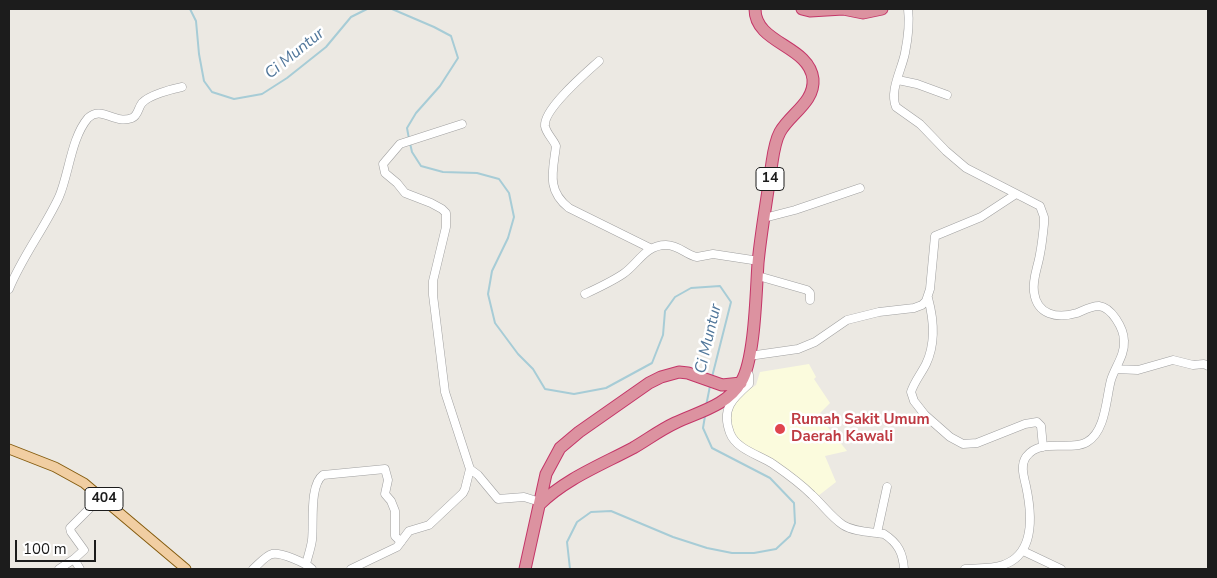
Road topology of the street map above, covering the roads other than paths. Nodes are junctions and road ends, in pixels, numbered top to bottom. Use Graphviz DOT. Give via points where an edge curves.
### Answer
graph roads {
  1 [pos="755,9"];
  2 [pos="802,9"];
  3 [pos="882,9"];
  4 [pos="908,9"];
  5 [pos="599,61"];
  6 [pos="898,80"];
  7 [pos="182,87"];
  8 [pos="947,95"];
  9 [pos="462,124"];
  10 [pos="860,188"];
  11 [pos="1016,194"];
  12 [pos="764,218"];
  13 [pos="650,248"];
  14 [pos="759,261"];
  15 [pos="758,276"];
  16 [pos="9,290"];
  17 [pos="585,294"];
  18 [pos="928,298"];
  19 [pos="810,300"];
  20 [pos="749,356"];
  21 [pos="1208,366"];
  22 [pos="1116,369"];
  23 [pos="746,371"];
  24 [pos="741,383"];
  25 [pos="1043,447"];
  26 [pos="9,449"];
  27 [pos="470,469"];
  28 [pos="887,487"];
  29 [pos="102,497"];
  30 [pos="540,503"];
  31 [pos="877,533"];
  32 [pos="401,542"];
  33 [pos="1023,551"];
  34 [pos="74,559"];
  35 [pos="309,567"];
  36 [pos="59,569"];
  37 [pos="80,569"];
  38 [pos="186,569"];
  39 [pos="253,569"];
  40 [pos="351,569"];
  41 [pos="525,569"];
  42 [pos="904,569"];
  43 [pos="965,569"];
  44 [pos="1061,569"];
  1 -- 12 [label="highway, 14" via="758,22 802,58 813,80 808,98 776,141"];
  2 -- 3 [label="highway" via="843,9 863,13"];
  4 -- 6 [label="street" via="907,42"];
  5 -- 13 [label="street" via="558,100 545,122 556,146 552,181 562,202 570,208"];
  6 -- 8 [label="street"];
  6 -- 11 [label="street" via="894,99 896,107 920,124 966,168"];
  7 -- 16 [label="street" via="148,98 132,118 118,120 98,113 88,118 72,151 60,195 19,266"];
  9 -- 27 [label="street" via="403,143 396,147 382,167 405,193 437,206 447,218 432,295 445,392"];
  10 -- 12 [label="street"];
  11 -- 18 [label="street" via="981,217 936,236"];
  11 -- 22 [label="street" via="1040,206 1044,217 1033,289 1037,304 1043,311 1054,314 1071,314 1100,306 1111,312 1118,321 1124,341"];
  12 -- 14 [label="highway, 14"];
  13 -- 14 [label="street" via="667,244 698,257 713,254"];
  13 -- 17 [label="street" via="622,275"];
  14 -- 15 [label="highway, 14"];
  15 -- 19 [label="street" via="807,290"];
  15 -- 20 [label="highway, 14"];
  18 -- 20 [label="street" via="914,308 847,320 816,342 798,349"];
  18 -- 25 [label="street" via="933,335 927,363 911,392 918,407 950,437 963,444 977,443 1037,422 1041,426"];
  20 -- 23 [label="highway, 14"];
  21 -- 22 [label="street" via="1173,360 1138,370"];
  22 -- 25 [label="street" via="1102,422 1090,440"];
  23 -- 24 [label="highway, 14"];
  23 -- 31 [label="street" via="749,384 729,404 727,412 734,441 797,482 842,524"];
  24 -- 30 [label="highway, 14" via="720,403 674,423 562,486"];
  24 -- 30 [label="highway" via="722,385 679,372 649,383 560,448 546,474"];
  25 -- 33 [label="street" via="1031,452 1023,464 1030,521"];
  26 -- 29 [label="main road, 404" via="55,467"];
  27 -- 30 [label="street" via="498,498 524,497"];
  27 -- 32 [label="street" via="463,493 429,525 410,531"];
  28 -- 31 [label="street"];
  29 -- 34 [label="street" via="70,528 84,548"];
  29 -- 38 [label="main road, 404"];
  30 -- 41 [label="highway"];
  31 -- 42 [label="street" via="884,534 898,546"];
  32 -- 35 [label="street" via="395,536 394,506 385,494 388,480 385,469 323,475 315,492"];
  32 -- 40 [label="street" via="394,549"];
  33 -- 43 [label="street" via="1002,565"];
  33 -- 44 [label="street"];
  34 -- 36 [label="street"];
  34 -- 37 [label="street"];
  35 -- 39 [label="street" via="272,554"];
}
